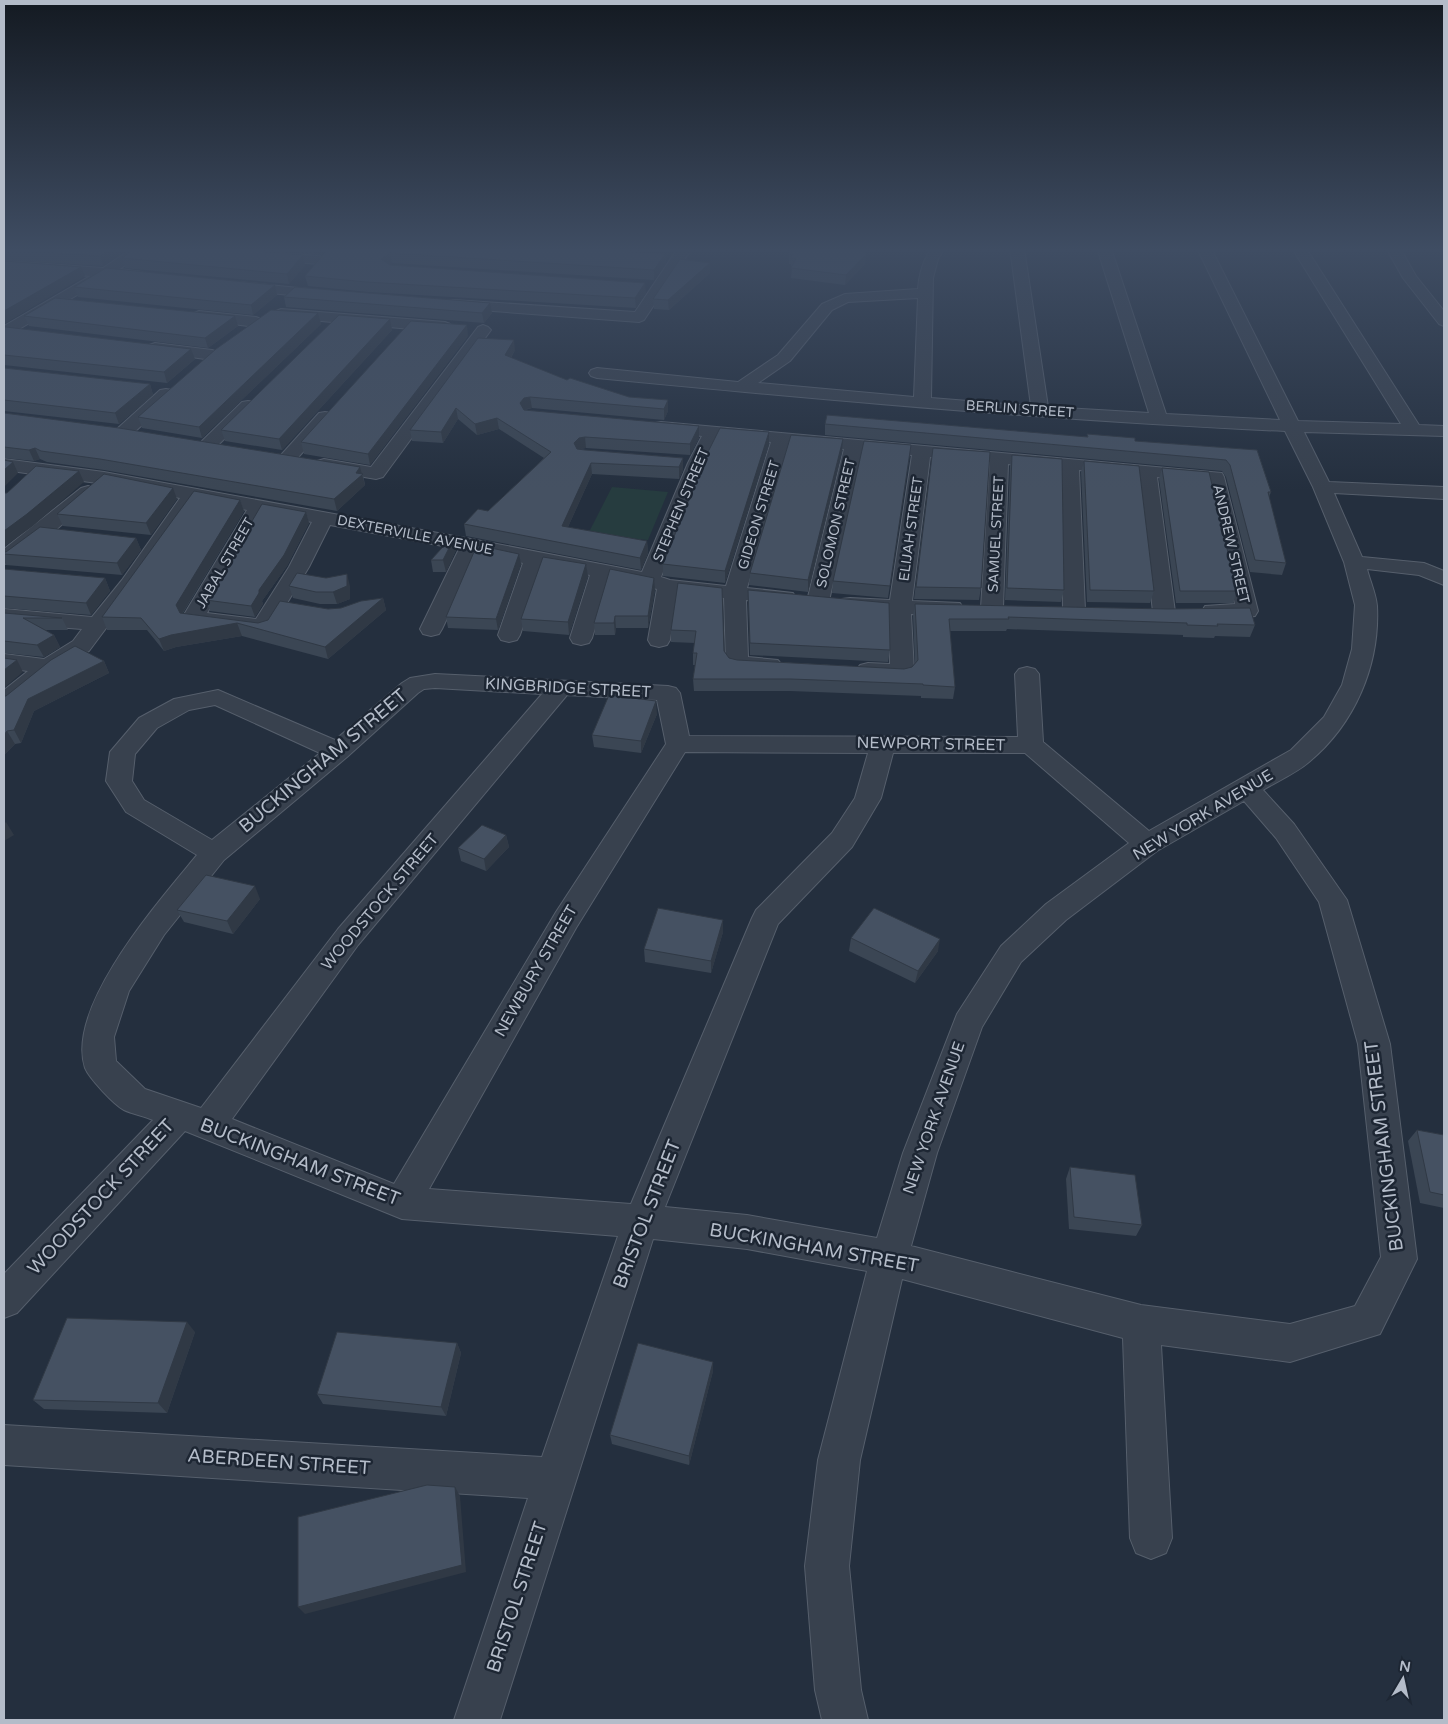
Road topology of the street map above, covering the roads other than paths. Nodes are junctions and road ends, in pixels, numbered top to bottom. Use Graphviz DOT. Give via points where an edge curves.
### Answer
graph roads {
  1 [pos="247,328"];
  2 [pos="328,328"];
  3 [pos="404,328"];
  4 [pos="464,328"];
  5 [pos="809,328"];
  6 [pos="923,328"];
  7 [pos="1028,328"];
  8 [pos="1130,328"];
  9 [pos="1244,328"];
  10 [pos="1350,328"];
  11 [pos="5,331"];
  12 [pos="323,333"];
  13 [pos="36,334"];
  14 [pos="395,338"];
  15 [pos="144,346"];
  16 [pos="212,355"];
  17 [pos="198,366"];
  18 [pos="598,373"];
  19 [pos="741,387"];
  20 [pos="150,388"];
  21 [pos="258,396"];
  22 [pos="338,402"];
  23 [pos="922,403"];
  24 [pos="1040,410"];
  25 [pos="1159,419"];
  26 [pos="646,426"];
  27 [pos="1292,427"];
  28 [pos="106,430"];
  29 [pos="1414,430"];
  30 [pos="713,431"];
  31 [pos="1444,431"];
  32 [pos="124,432"];
  33 [pos="143,435"];
  34 [pos="782,437"];
  35 [pos="190,442"];
  36 [pos="854,445"];
  37 [pos="922,451"];
  38 [pos="999,459"];
  39 [pos="4,464"];
  40 [pos="1070,464"];
  41 [pos="38,467"];
  42 [pos="1147,471"];
  43 [pos="104,478"];
  44 [pos="18,486"];
  45 [pos="1322,487"];
  46 [pos="1444,493"];
  47 [pos="191,495"];
  48 [pos="258,507"];
  49 [pos="324,518"];
  50 [pos="41,531"];
  51 [pos="70,534"];
  52 [pos="471,545"];
  53 [pos="535,559"];
  54 [pos="1354,562"];
  55 [pos="7,568"];
  56 [pos="602,572"];
  57 [pos="1444,579"];
  58 [pos="658,583"];
  59 [pos="735,592"];
  60 [pos="818,601"];
  61 [pos="900,608"];
  62 [pos="1002,608"];
  63 [pos="1075,610"];
  64 [pos="4,616"];
  65 [pos="96,624"];
  66 [pos="431,629"];
  67 [pos="509,635"];
  68 [pos="581,638"];
  69 [pos="659,640"];
  70 [pos="4,661"];
  71 [pos="48,666"];
  72 [pos="795,667"];
  73 [pos="844,669"];
  74 [pos="1027,674"];
  75 [pos="418,683"];
  76 [pos="562,687"];
  77 [pos="4,702"];
  78 [pos="678,744"];
  79 [pos="883,744"];
  80 [pos="1031,745"];
  81 [pos="338,751"];
  82 [pos="1247,788"];
  83 [pos="1147,844"];
  84 [pos="214,853"];
  85 [pos="193,1120"];
  86 [pos="402,1203"];
  87 [pos="641,1222"];
  88 [pos="888,1258"];
  89 [pos="4,1300"];
  90 [pos="1141,1324"];
  91 [pos="4,1445"];
  92 [pos="555,1479"];
  93 [pos="1151,1538"];
  94 [pos="477,1720"];
  95 [pos="844,1720"];
  1 -- 16 [label="street"];
  2 -- 12 [label="street"];
  3 -- 14 [label="street"];
  4 -- 22 [label="street" via="483,330 376,472 279,458"];
  5 -- 19 [label="street" via="784,358"];
  6 -- 23 [label="street"];
  7 -- 24 [label="street"];
  8 -- 25 [label="street"];
  9 -- 27 [label="street, NEW YORK AVENUE"];
  10 -- 29 [label="street"];
  11 -- 13 [label="street"];
  15 -- 16 [label="street"];
  16 -- 17 [label="street"];
  18 -- 19 [label="street, BERLIN STREET"];
  19 -- 23 [label="street, BERLIN STREET"];
  20 -- 32 [label="street" via="173,387"];
  21 -- 35 [label="street" via="217,446"];
  23 -- 24 [label="street, BERLIN STREET"];
  24 -- 25 [label="street, BERLIN STREET"];
  25 -- 27 [label="street, BERLIN STREET"];
  26 -- 30 [label="street"];
  27 -- 29 [label="street, BERLIN STREET"];
  27 -- 45 [label="street, NEW YORK AVENUE"];
  28 -- 32 [label="street"];
  29 -- 31 [label="street, BERLIN STREET"];
  30 -- 34 [label="street"];
  30 -- 58 [label="street, STEPHEN STREET" via="688,463"];
  32 -- 33 [label="street"];
  34 -- 36 [label="street"];
  34 -- 59 [label="street, GIDEON STREET"];
  36 -- 37 [label="street"];
  36 -- 60 [label="street, SOLOMON STREET"];
  37 -- 38 [label="street"];
  37 -- 61 [label="street, ELIJAH STREET"];
  38 -- 40 [label="street"];
  38 -- 62 [label="street, SAMUEL STREET"];
  39 -- 41 [label="street, DEXTERVILLE AVENUE"];
  40 -- 42 [label="street"];
  40 -- 63 [label="street"];
  41 -- 43 [label="street, DEXTERVILLE AVENUE"];
  41 -- 44 [label="street"];
  42 -- 42 [label="street, ANDREW STREET" via="1215,477 1247,610 1170,612"];
  43 -- 47 [label="street, DEXTERVILLE AVENUE"];
  43 -- 50 [label="street"];
  45 -- 46 [label="street"];
  45 -- 54 [label="street, NEW YORK AVENUE"];
  47 -- 48 [label="street, DEXTERVILLE AVENUE"];
  47 -- 65 [label="street" via="146,542"];
  48 -- 49 [label="street, DEXTERVILLE AVENUE"];
  48 -- 49 [label="street, JABAL STREET" via="193,618 262,626 284,604"];
  49 -- 52 [label="street, DEXTERVILLE AVENUE"];
  50 -- 51 [label="street"];
  50 -- 55 [label="street"];
  52 -- 53 [label="street, DEXTERVILLE AVENUE"];
  52 -- 66 [label="street"];
  53 -- 56 [label="street, DEXTERVILLE AVENUE"];
  53 -- 67 [label="street"];
  54 -- 57 [label="street" via="1424,569"];
  54 -- 82 [label="street, NEW YORK AVENUE" via="1366,605 1363,650 1354,685 1334,721 1300,756"];
  56 -- 58 [label="street, DEXTERVILLE AVENUE"];
  56 -- 68 [label="street"];
  58 -- 59 [label="street, DEXTERVILLE AVENUE"];
  58 -- 69 [label="street, STEPHEN STREET"];
  59 -- 60 [label="street, DEXTERVILLE AVENUE"];
  59 -- 72 [label="street, GIDEON STREET" via="737,663"];
  60 -- 61 [label="street, DEXTERVILLE AVENUE"];
  61 -- 62 [label="street, DEXTERVILLE AVENUE"];
  61 -- 73 [label="street, ELIJAH STREET" via="902,672"];
  64 -- 65 [label="street"];
  65 -- 71 [label="street" via="81,646"];
  70 -- 71 [label="street"];
  71 -- 77 [label="street"];
  74 -- 80 [label="street"];
  75 -- 76 [label="street, KINGBRIDGE STREET"];
  75 -- 81 [label="street, BUCKINGHAM STREET"];
  76 -- 78 [label="street, KINGBRIDGE STREET" via="668,693"];
  76 -- 85 [label="street, WOODSTOCK STREET"];
  78 -- 79 [label="street, NEWPORT STREET"];
  78 -- 86 [label="street, NEWBURY STREET" via="566,920"];
  79 -- 80 [label="street, NEWPORT STREET"];
  79 -- 87 [label="street, BRISTOL STREET" via="868,798 842,840 766,918"];
  80 -- 83 [label="street"];
  81 -- 84 [label="street, BUCKINGHAM STREET"];
  81 -- 84 [label="street" via="218,697 182,704 148,723 123,752 119,781 135,806"];
  82 -- 83 [label="street, NEW YORK AVENUE"];
  82 -- 90 [label="street, BUCKINGHAM STREET" via="1285,832 1333,900 1374,1044 1399,1258 1367,1321 1290,1343"];
  83 -- 88 [label="street, NEW YORK AVENUE" via="1056,912 1010,954 968,1023 920,1153"];
  84 -- 85 [label="street, BUCKINGHAM STREET" via="154,927 115,988 98,1037 101,1067 134,1099"];
  85 -- 86 [label="street, BUCKINGHAM STREET"];
  85 -- 89 [label="street, WOODSTOCK STREET"];
  86 -- 87 [label="street, BUCKINGHAM STREET"];
  87 -- 88 [label="street, BUCKINGHAM STREET" via="746,1232"];
  87 -- 92 [label="street, BRISTOL STREET"];
  88 -- 90 [label="street, BUCKINGHAM STREET"];
  88 -- 95 [label="street, NEW YORK AVENUE" via="839,1460 827,1566 838,1690"];
  90 -- 93 [label="street"];
  91 -- 92 [label="street, ABERDEEN STREET"];
  92 -- 94 [label="street, BRISTOL STREET"];
}
